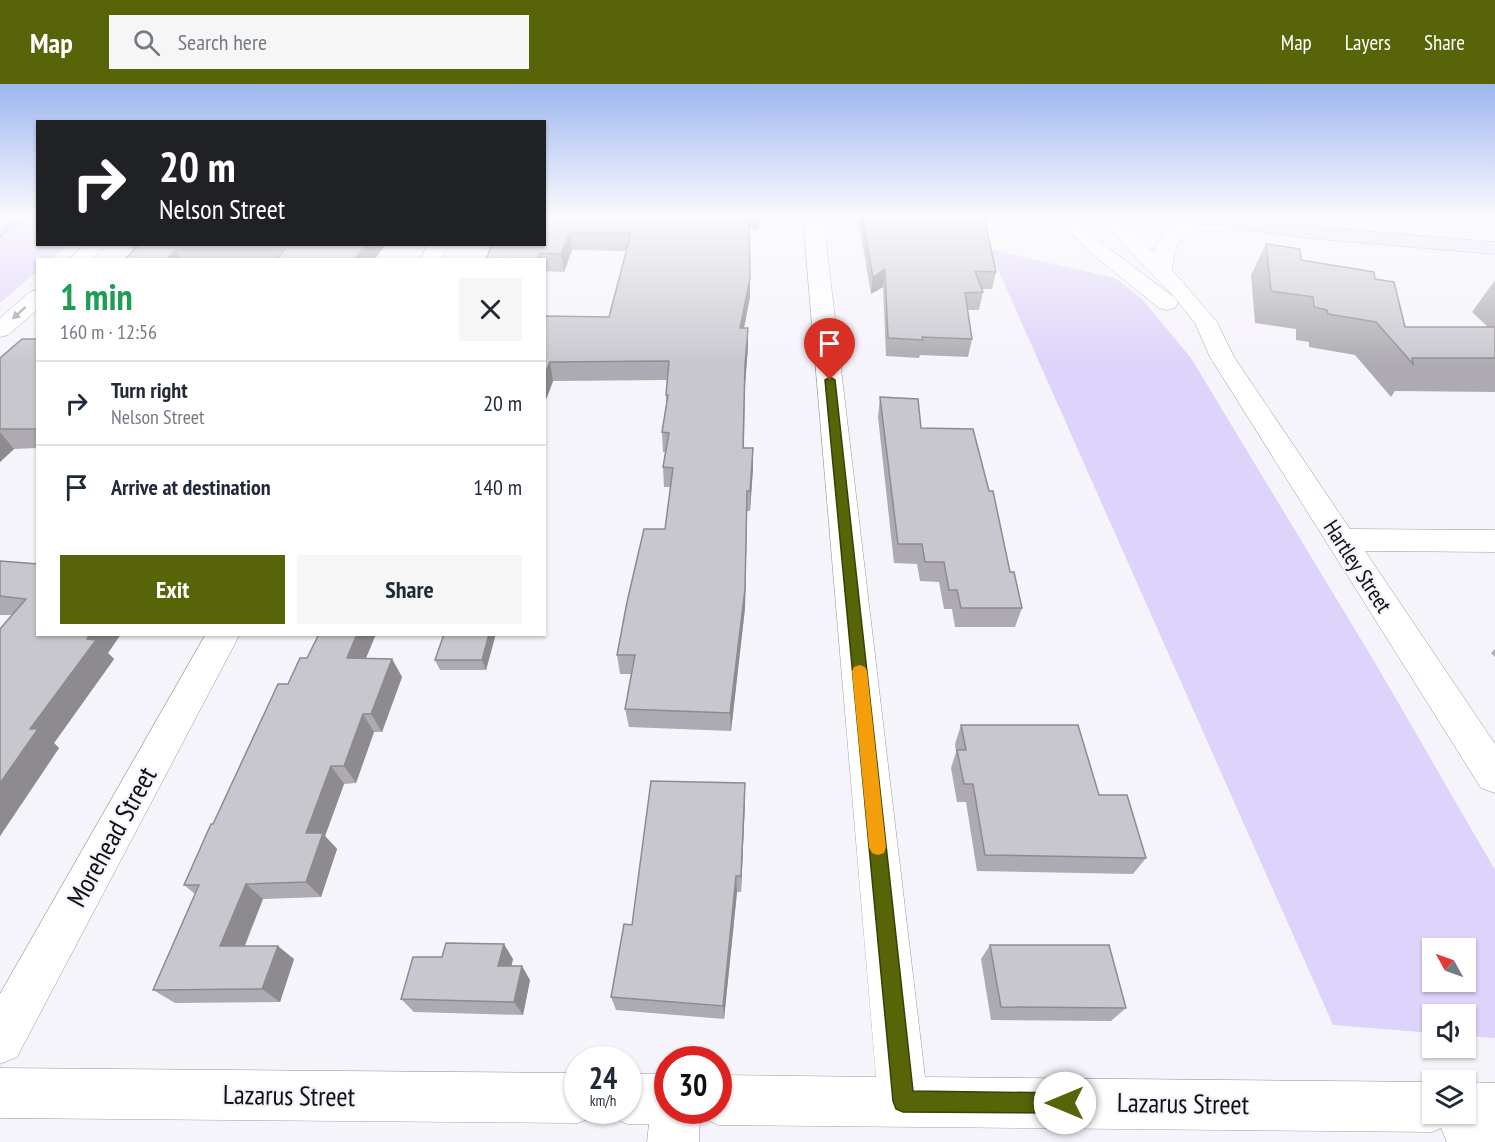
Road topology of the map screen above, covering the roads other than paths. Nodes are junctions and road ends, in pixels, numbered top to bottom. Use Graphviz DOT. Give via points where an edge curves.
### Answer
graph roads {
  1 [pos="818,266"];
  2 [pos="1120,266"];
  3 [pos="1155,266"];
  4 [pos="1161,266"];
  5 [pos="1161,272"];
  6 [pos="36,299"];
  7 [pos="0,330"];
  8 [pos="1222,357"];
  9 [pos="1341,540"];
  10 [pos="1495,541"];
  11 [pos="222,636"];
  12 [pos="1495,776"];
  13 [pos="0,1040"];
  14 [pos="0,1093"];
  15 [pos="564,1098"];
  16 [pos="732,1100"];
  17 [pos="903,1101"];
  18 [pos="1422,1107"];
  19 [pos="1476,1107"];
  20 [pos="1495,1108"];
  21 [pos="674,1124"];
  22 [pos="1465,1124"];
  23 [pos="673,1142"];
  24 [pos="1474,1142"];
  1 -- 17 [label="street"];
  2 -- 8 [label="street, Hartley Street" via="1165,302"];
  3 -- 5 [label="street, Hartley Street"];
  4 -- 5 [label="street"];
  5 -- 8 [label="street, Hartley Street" via="1206,322"];
  6 -- 7 [label="street, one-way"];
  8 -- 9 [label="street, Hartley Street"];
  9 -- 10 [label="street"];
  9 -- 12 [label="street, Hartley Street"];
  11 -- 13 [label="street, Morehead Street"];
  14 -- 15 [label="street, Lazarus Street"];
  16 -- 17 [label="street, Lazarus Street"];
  17 -- 18 [label="street, Lazarus Street"];
  19 -- 20 [label="street"];
  21 -- 23 [label="street"];
  22 -- 24 [label="street"];
}
